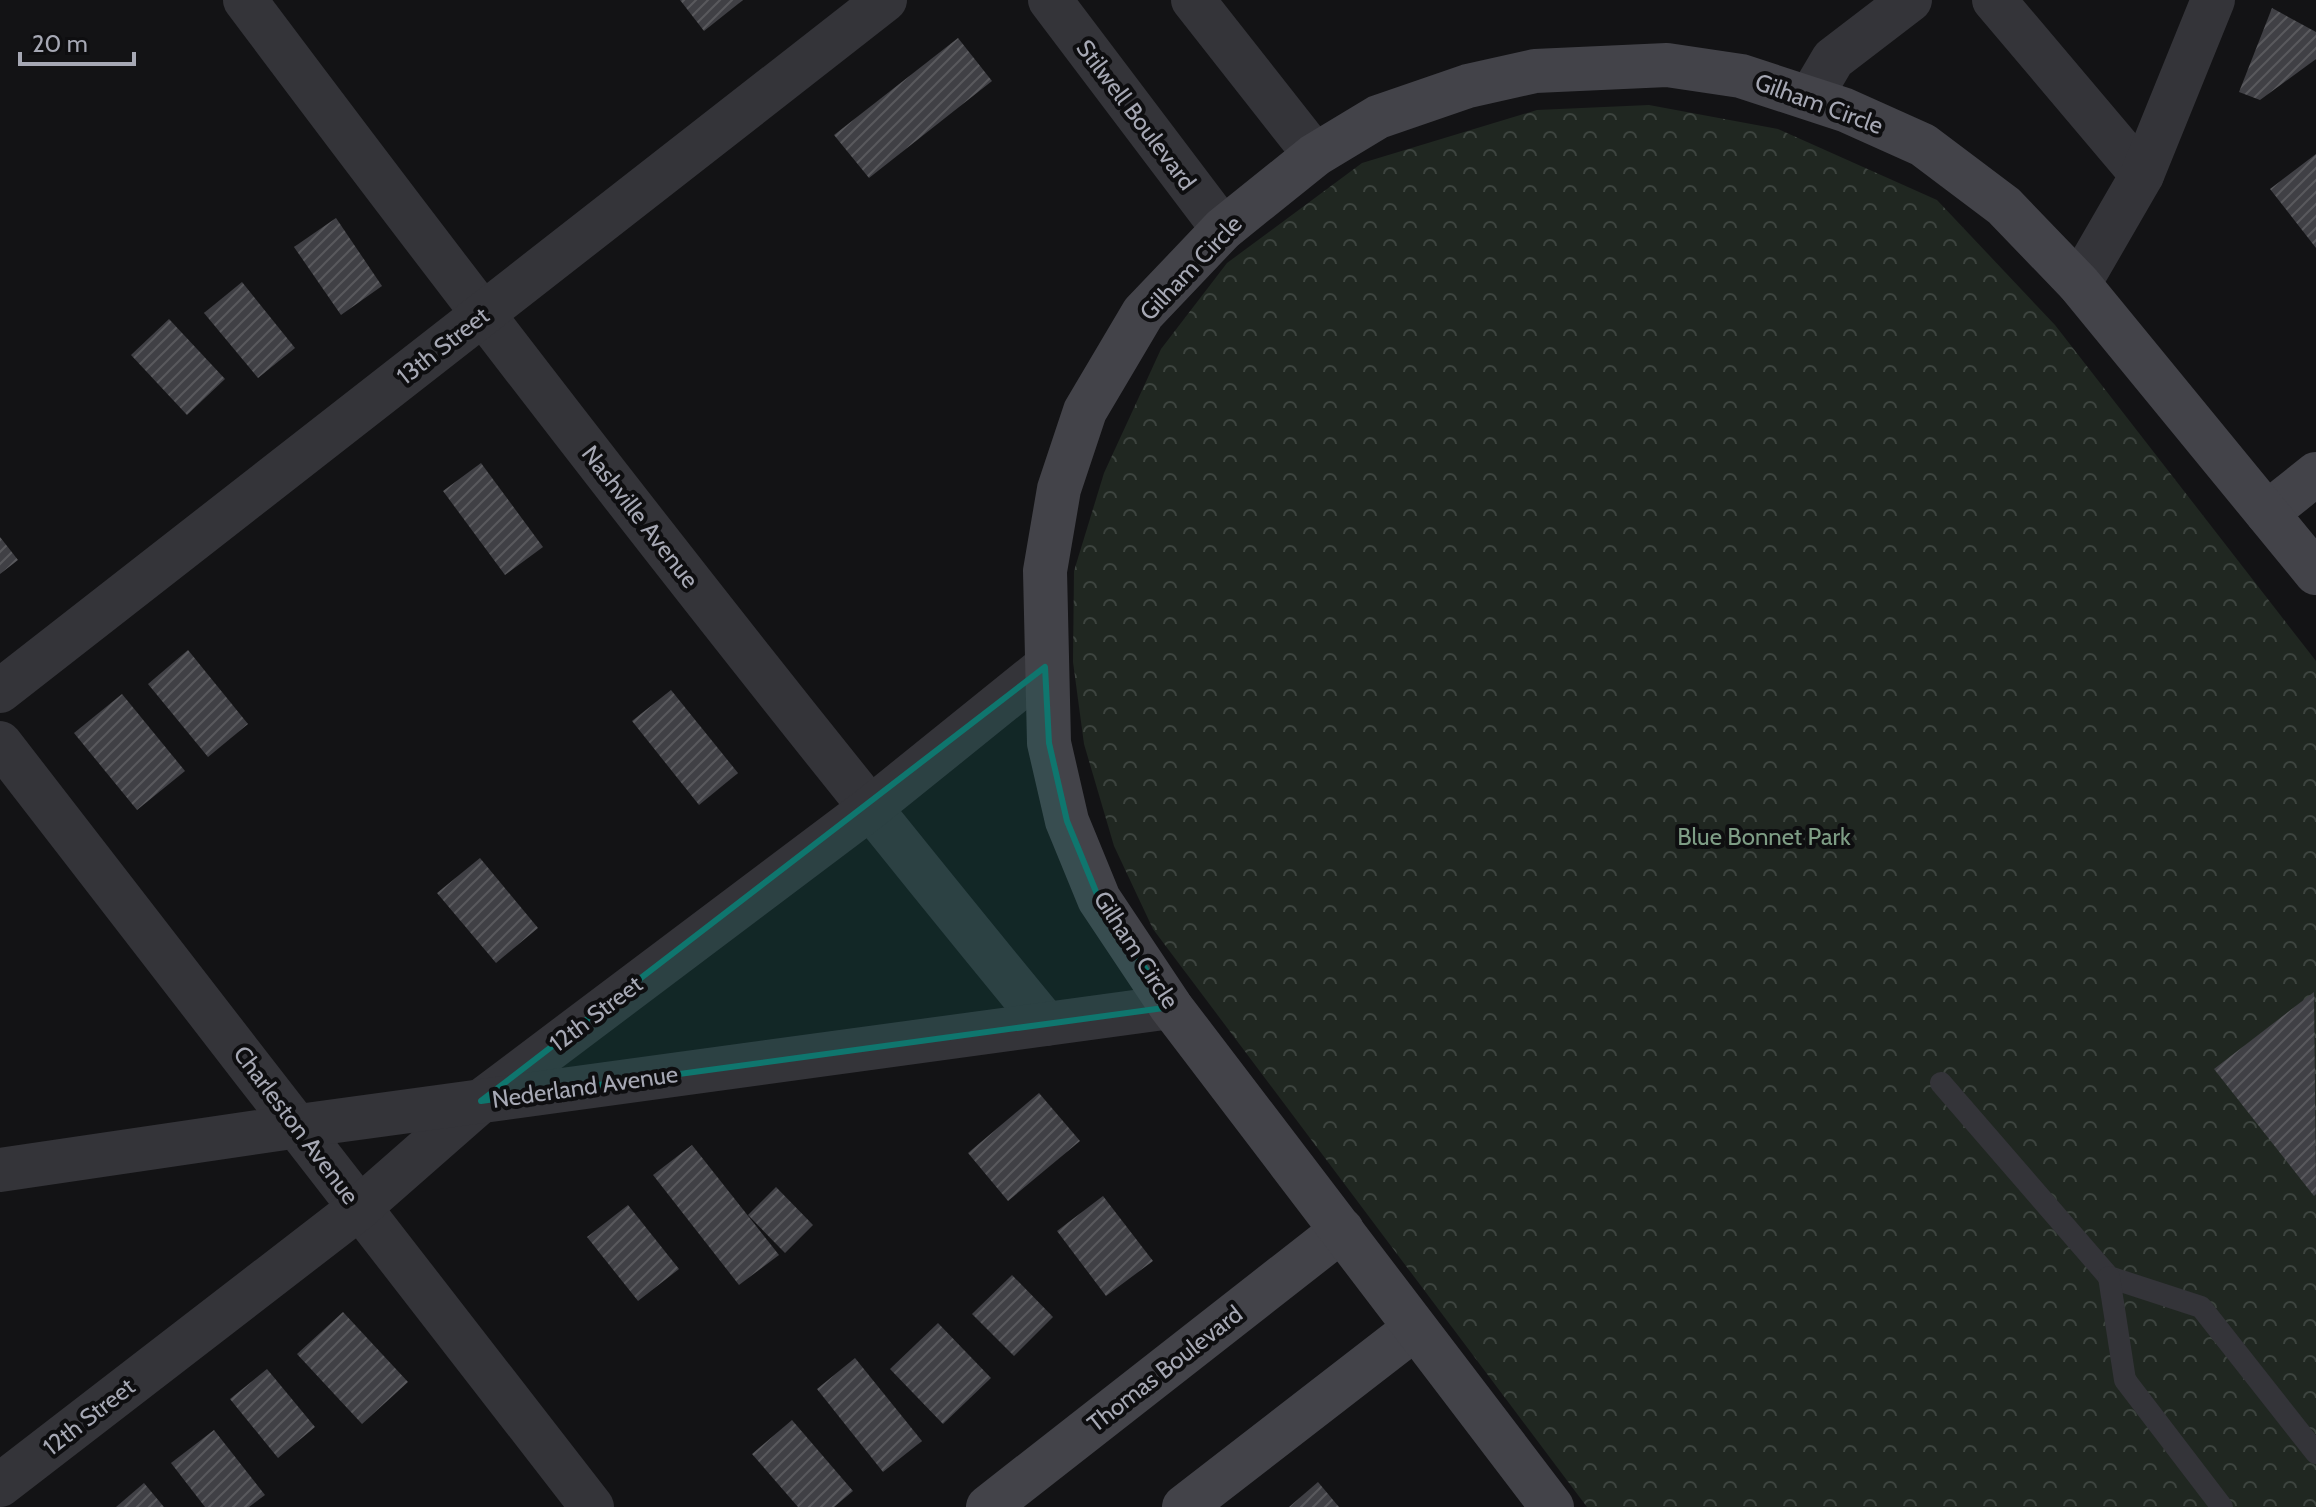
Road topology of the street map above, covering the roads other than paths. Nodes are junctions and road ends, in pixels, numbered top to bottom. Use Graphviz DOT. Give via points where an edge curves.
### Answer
graph roads {
  1 [pos="245,0"];
  2 [pos="885,0"];
  3 [pos="1050,0"];
  4 [pos="1193,0"];
  5 [pos="1910,0"];
  6 [pos="1994,0"];
  7 [pos="2213,0"];
  8 [pos="1810,98"];
  9 [pos="1315,155"];
  10 [pos="2142,175"];
  11 [pos="1223,229"];
  12 [pos="2079,284"];
  13 [pos="481,316"];
  14 [pos="2316,474"];
  15 [pos="2267,513"];
  16 [pos="2316,573"];
  17 [pos="1045,667"];
  18 [pos="0,691"];
  19 [pos="0,743"];
  20 [pos="869,809"];
  21 [pos="1171,1007"];
  22 [pos="1046,1024"];
  23 [pos="1941,1083"];
  24 [pos="481,1101"];
  25 [pos="299,1126"];
  26 [pos="0,1170"];
  27 [pos="358,1209"];
  28 [pos="1342,1230"];
  29 [pos="2109,1277"];
  30 [pos="1414,1329"];
  31 [pos="2316,1453"];
  32 [pos="0,1485"];
  33 [pos="592,1507"];
  34 [pos="988,1507"];
  35 [pos="1184,1507"];
  36 [pos="1552,1507"];
  37 [pos="2222,1507"];
  1 -- 13 [label="street, Nashville Avenue"];
  2 -- 13 [label="street, 13th Street"];
  3 -- 11 [label="street, Stilwell Boulevard"];
  4 -- 9 [label="street"];
  5 -- 8 [label="street" via="1833,59"];
  6 -- 10 [label="street"];
  7 -- 10 [label="street"];
  8 -- 9 [label="main road, Gilham Circle" via="1741,76 1667,65 1535,71 1468,86 1378,117"];
  8 -- 12 [label="main road, Gilham Circle" via="1923,145 2004,206"];
  9 -- 11 [label="main road, Gilham Circle"];
  10 -- 12 [label="street"];
  11 -- 17 [label="main road, Gilham Circle" via="1143,313 1085,411 1059,489 1045,571"];
  12 -- 15 [label="main road, Gilham Circle"];
  13 -- 18 [label="street, 13th Street"];
  13 -- 20 [label="street, Nashville Avenue"];
  14 -- 15 [label="main road"];
  15 -- 16 [label="main road, Gilham Circle"];
  17 -- 20 [label="street, 12th Street"];
  17 -- 21 [label="main road, Gilham Circle" via="1049,743 1067,821 1099,899"];
  19 -- 25 [label="street, Charleston Avenue"];
  20 -- 22 [label="street, Nashville Avenue"];
  20 -- 24 [label="street, 12th Street"];
  21 -- 22 [label="street, Nederland Avenue"];
  21 -- 28 [label="main road, Gilham Circle"];
  22 -- 24 [label="street, Nederland Avenue"];
  23 -- 29 [label="lane"];
  24 -- 25 [label="street, Nederland Avenue"];
  24 -- 27 [label="street, 12th Street"];
  25 -- 26 [label="street, Nederland Avenue"];
  25 -- 27 [label="street, Charleston Avenue"];
  27 -- 32 [label="street, 12th Street"];
  27 -- 33 [label="street, Charleston Avenue"];
  28 -- 30 [label="main road, Gilham Circle"];
  28 -- 34 [label="main road, Thomas Boulevard"];
  29 -- 31 [label="lane" via="2201,1307"];
  29 -- 37 [label="lane" via="2125,1380"];
  30 -- 35 [label="main road"];
  30 -- 36 [label="main road, Gilham Circle"];
}
